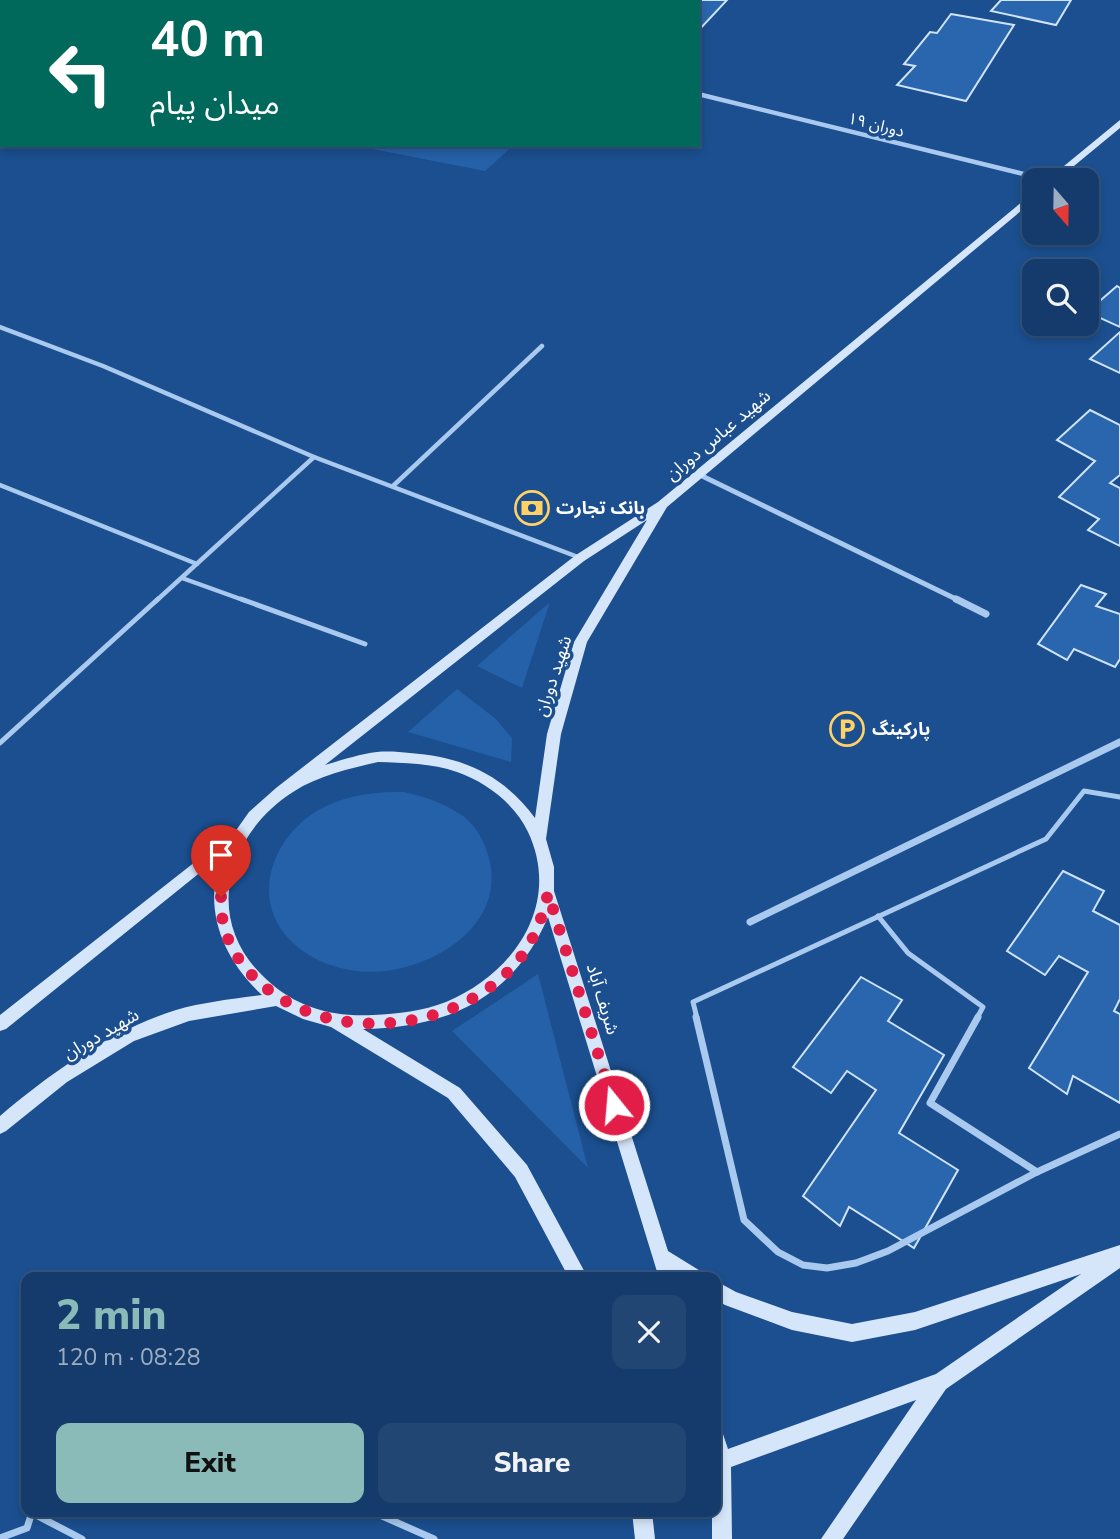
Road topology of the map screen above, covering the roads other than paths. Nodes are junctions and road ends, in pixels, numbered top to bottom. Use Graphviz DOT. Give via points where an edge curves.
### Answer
graph roads {
  1 [pos="700,94"];
  2 [pos="1120,124"];
  3 [pos="1065,168"];
  4 [pos="1022,173"];
  5 [pos="1022,205"];
  6 [pos="0,327"];
  7 [pos="542,346"];
  8 [pos="314,457"];
  9 [pos="698,474"];
  10 [pos="0,485"];
  11 [pos="393,486"];
  12 [pos="662,505"];
  13 [pos="580,558"];
  14 [pos="197,564"];
  15 [pos="182,578"];
  16 [pos="986,614"];
  17 [pos="365,644"];
  18 [pos="0,743"];
  19 [pos="1120,743"];
  20 [pos="281,792"];
  21 [pos="1120,797"];
  22 [pos="242,831"];
  23 [pos="540,836"];
  24 [pos="548,893"];
  25 [pos="878,916"];
  26 [pos="750,922"];
  27 [pos="277,999"];
  28 [pos="335,1021"];
  29 [pos="0,1024"];
  30 [pos="0,1126"];
  31 [pos="1120,1134"];
  32 [pos="1037,1172"];
  33 [pos="1120,1252"];
  34 [pos="661,1256"];
  35 [pos="1120,1258"];
  36 [pos="576,1272"];
  37 [pos="666,1272"];
  38 [pos="686,1272"];
  39 [pos="721,1293"];
  40 [pos="941,1382"];
  41 [pos="721,1461"];
  42 [pos="30,1517"];
  43 [pos="41,1517"];
  44 [pos="384,1517"];
  45 [pos="643,1517"];
  46 [pos="721,1517"];
  47 [pos="0,1538"];
  48 [pos="82,1539"];
  49 [pos="434,1539"];
  50 [pos="645,1539"];
  51 [pos="722,1539"];
  52 [pos="831,1539"];
  1 -- 4 [label="street, دوران ۱۹"];
  2 -- 3 [label="main road"];
  5 -- 9 [label="main road, شهید عباس دوران"];
  6 -- 8 [label="lane"];
  7 -- 11 [label="lane"];
  8 -- 11 [label="lane"];
  8 -- 14 [label="lane"];
  9 -- 12 [label="main road, شهید عباس دوران"];
  9 -- 16 [label="street"];
  10 -- 14 [label="lane"];
  11 -- 13 [label="lane"];
  12 -- 13 [label="main road, شهید عباس دوران"];
  12 -- 23 [label="main road, شهید دوران" via="581,642 554,734"];
  13 -- 20 [label="main road, شهید عباس دوران"];
  14 -- 15 [label="lane"];
  15 -- 17 [label="lane"];
  15 -- 18 [label="lane"];
  19 -- 26 [label="street"];
  20 -- 22 [label="main road"];
  20 -- 23 [label="main road" via="327,769 377,757 429,759 476,774 514,800"];
  21 -- 25 [label="lane" via="1084,791 1046,839"];
  22 -- 27 [label="main road" via="222,874 220,920 239,964"];
  22 -- 29 [label="main road"];
  23 -- 24 [label="main road"];
  24 -- 28 [label="main road" via="542,919 521,957 486,989 440,1013 388,1023"];
  24 -- 34 [label="main road, شریف آباد"];
  25 -- 32 [label="lane" via="908,953 983,1007 930,1103"];
  25 -- 32 [label="lane" via="693,1002 744,1220 765,1243 804,1265 836,1268 887,1253"];
  27 -- 28 [label="main road"];
  27 -- 30 [label="main road, شهید دوران" via="179,1017 135,1032 94,1055"];
  28 -- 36 [label="main road" via="454,1093 521,1171"];
  31 -- 32 [label="lane"];
  33 -- 39 [label="main road" via="915,1321 852,1333 792,1321"];
  34 -- 37 [label="main road, شریف آباد"];
  34 -- 38 [label="main road"];
  35 -- 40 [label="main road"];
  40 -- 41 [label="main road"];
  40 -- 52 [label="main road"];
  42 -- 47 [label="lane" via="27,1528"];
  43 -- 48 [label="lane"];
  44 -- 49 [label="lane"];
  45 -- 50 [label="main road"];
  46 -- 51 [label="main road"];
}
